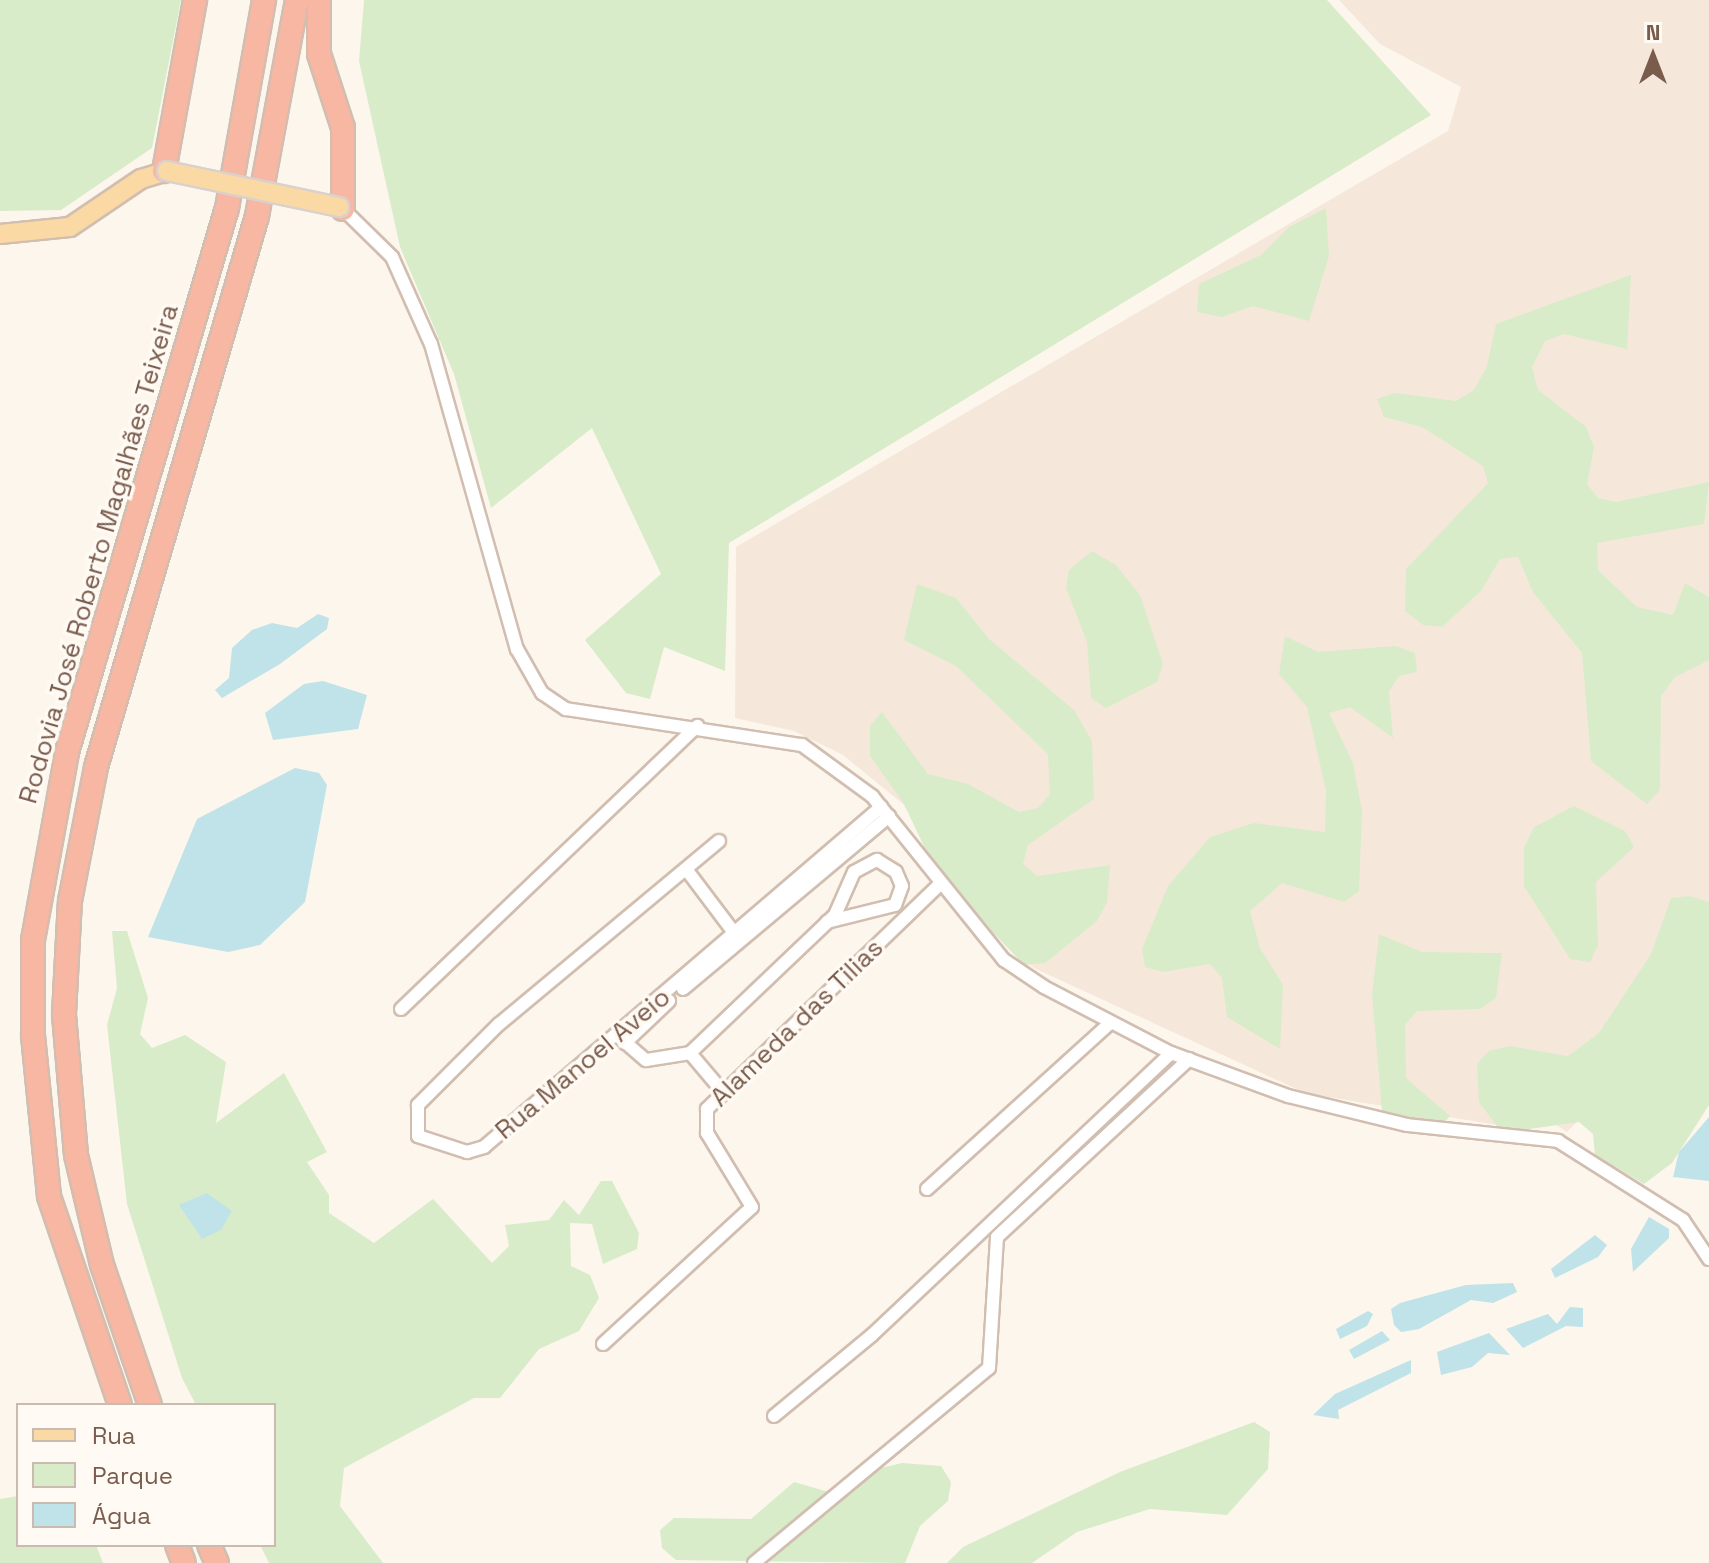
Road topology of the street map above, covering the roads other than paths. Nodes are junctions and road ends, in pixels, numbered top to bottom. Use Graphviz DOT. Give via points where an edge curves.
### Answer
graph roads {
  1 [pos="195,0"];
  2 [pos="264,0"];
  3 [pos="297,0"];
  4 [pos="319,0"];
  5 [pos="166,171"];
  6 [pos="341,208"];
  7 [pos="0,234"];
  8 [pos="697,726"];
  9 [pos="885,811"];
  10 [pos="719,841"];
  11 [pos="686,869"];
  12 [pos="941,883"];
  13 [pos="827,922"];
  14 [pos="735,934"];
  15 [pos="401,1009"];
  16 [pos="1110,1023"];
  17 [pos="621,1039"];
  18 [pos="690,1053"];
  19 [pos="1171,1053"];
  20 [pos="1189,1059"];
  21 [pos="723,1092"];
  22 [pos="927,1189"];
  23 [pos="1709,1259"];
  24 [pos="603,1344"];
  25 [pos="119,1403"];
  26 [pos="149,1403"];
  27 [pos="774,1416"];
  28 [pos="754,1563"];
  1 -- 5 [label="highway"];
  2 -- 25 [label="highway, Rodovia José Roberto Magalhães Teixeira" via="227,208 67,752 33,940 34,1048 49,1196"];
  3 -- 26 [label="highway" via="257,216 96,767 70,901 64,1014 76,1155 102,1265"];
  4 -- 6 [label="highway" via="319,54 343,128"];
  5 -- 6 [label="main road, bridge"];
  5 -- 7 [label="main road" via="70,227"];
  6 -- 8 [label="street" via="392,257 431,344 517,649 542,693 566,709"];
  8 -- 9 [label="street" via="802,745 855,779"];
  8 -- 15 [label="street"];
  9 -- 12 [label="street"];
  9 -- 14 [label="street, Rua Manoel Aveio"];
  9 -- 17 [label="street"];
  10 -- 11 [label="street, Rua Manoel Aveio"];
  11 -- 14 [label="street"];
  11 -- 17 [label="street, Rua Manoel Aveio" via="499,1024 418,1105 412,1125 437,1146 484,1147"];
  12 -- 16 [label="street" via="1004,960"];
  12 -- 21 [label="street, Alameda das Tilias"];
  13 -- 13 [label="street" via="861,865 877,860 896,872 902,886 895,905"];
  13 -- 18 [label="street"];
  14 -- 17 [label="street, Rua Manoel Aveio"];
  16 -- 19 [label="street"];
  16 -- 22 [label="street"];
  17 -- 18 [label="street" via="646,1060"];
  18 -- 21 [label="street"];
  19 -- 20 [label="street"];
  19 -- 27 [label="street" via="872,1335"];
  20 -- 23 [label="street" via="1288,1096 1407,1125 1558,1141 1683,1220"];
  20 -- 28 [label="street" via="997,1237 989,1368"];
  21 -- 24 [label="street, Alameda das Tilias" via="704,1125 752,1207"];
}
